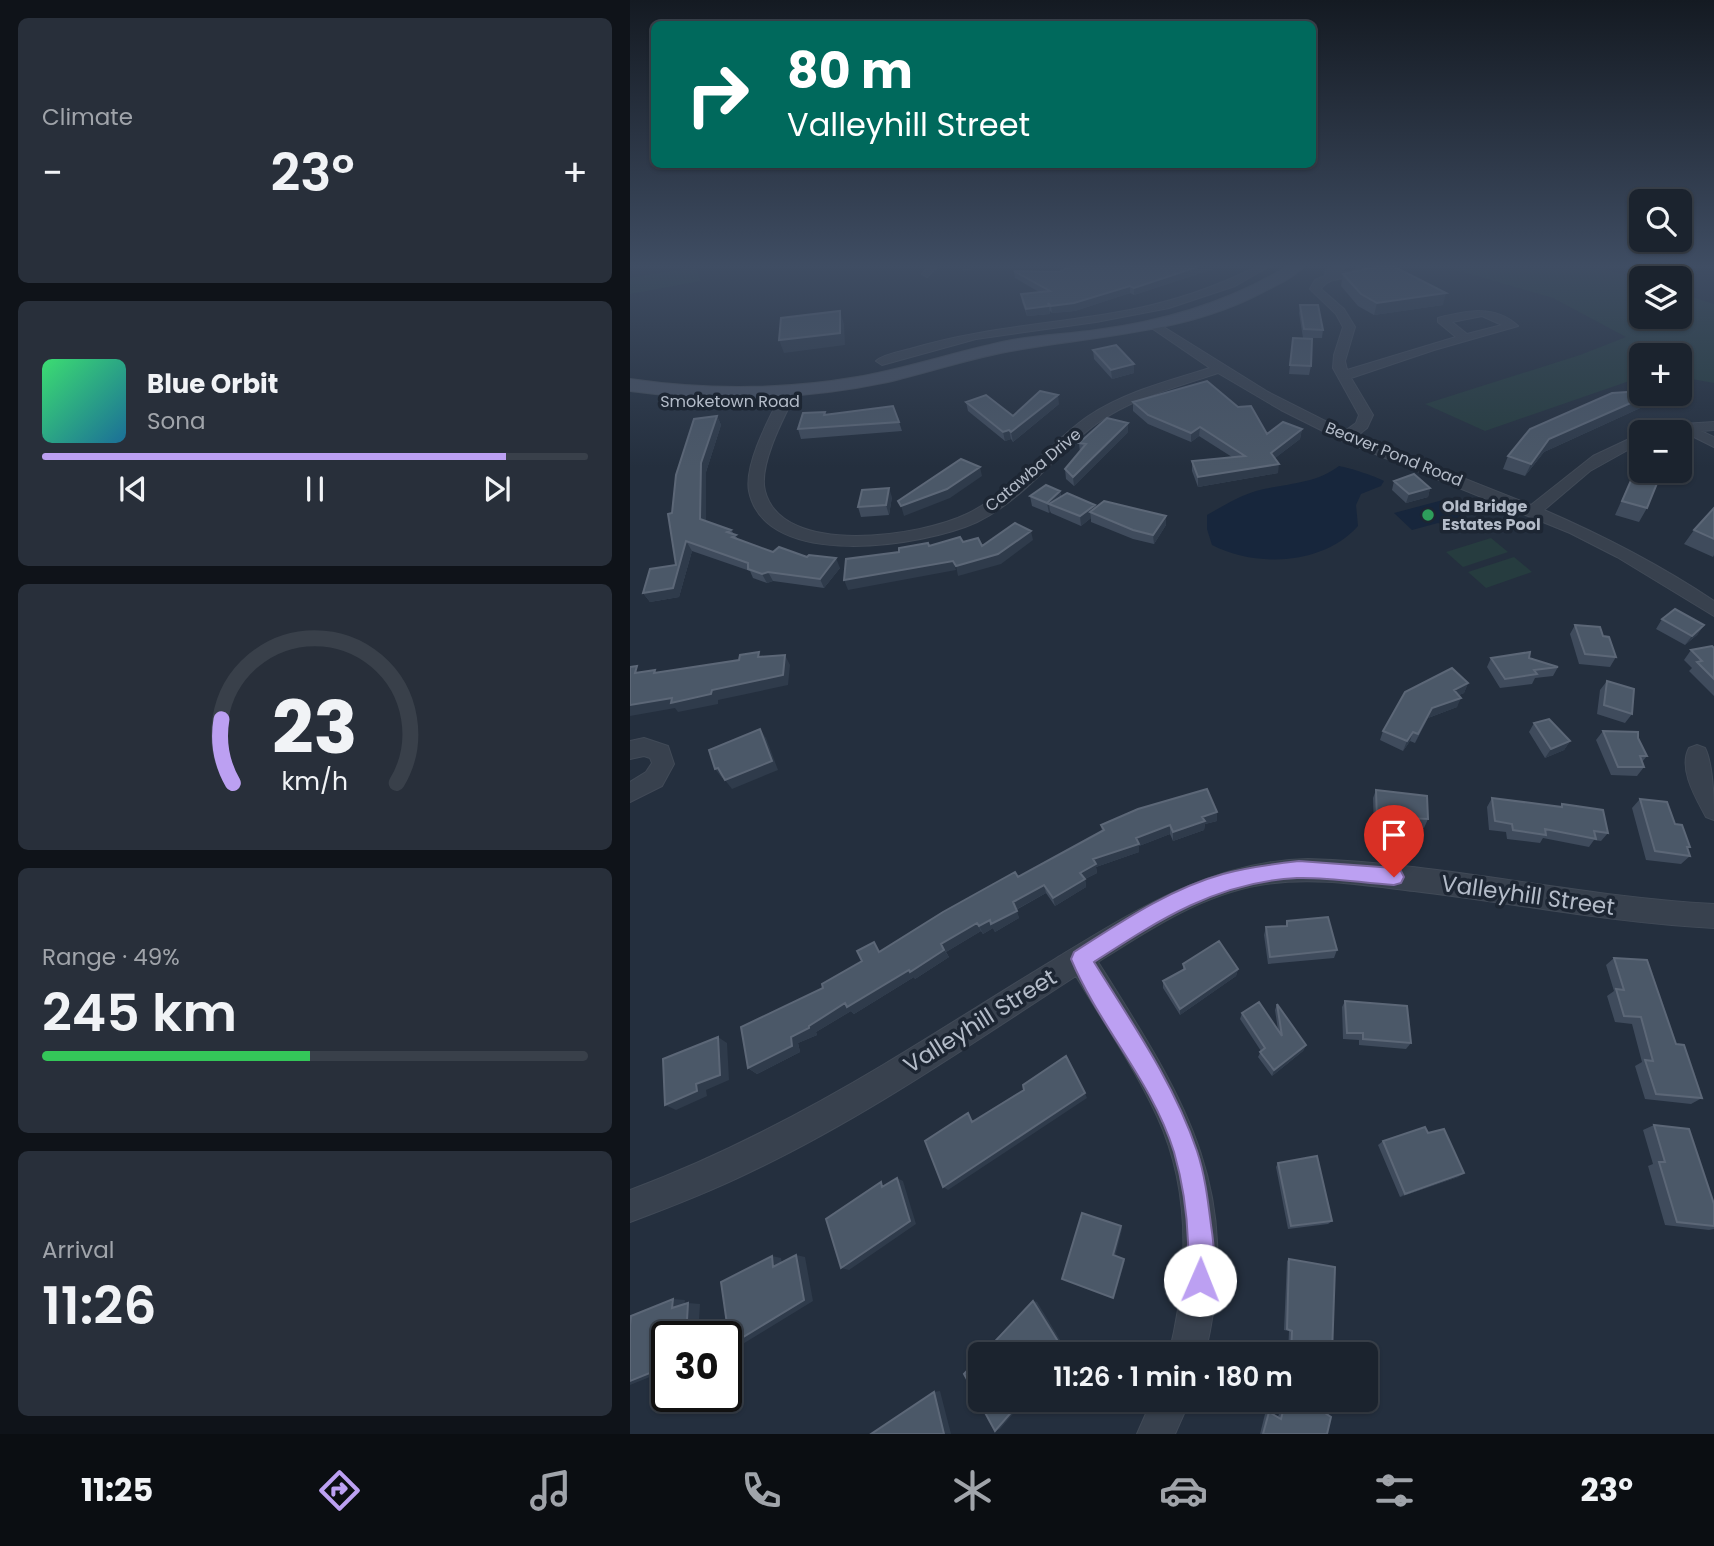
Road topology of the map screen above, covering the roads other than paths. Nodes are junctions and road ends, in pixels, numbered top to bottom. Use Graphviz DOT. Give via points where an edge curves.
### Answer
graph roads {
  1 [pos="987,334"];
  2 [pos="1095,334"];
  3 [pos="1167,334"];
  4 [pos="1349,334"];
  5 [pos="1460,334"];
  6 [pos="1484,334"];
  7 [pos="1465,338"];
  8 [pos="882,361"];
  9 [pos="1219,369"];
  10 [pos="1343,376"];
  11 [pos="630,385"];
  12 [pos="787,397"];
  13 [pos="630,399"];
  14 [pos="1714,426"];
  15 [pos="1346,436"];
  16 [pos="1629,442"];
  17 [pos="1714,443"];
  18 [pos="1535,510"];
  19 [pos="1714,610"];
  20 [pos="630,750"];
  21 [pos="1697,754"];
  22 [pos="630,793"];
  23 [pos="1714,810"];
  24 [pos="1714,916"];
  25 [pos="1081,959"];
  26 [pos="630,1206"];
  27 [pos="1190,1342"];
  28 [pos="1166,1412"];
  29 [pos="1156,1434"];
  1 -- 8 [label="street"];
  2 -- 12 [label="main road, Smoketown Road" via="990,350 931,373 832,398"];
  3 -- 9 [label="street, Beaver Pond Road"];
  4 -- 10 [label="street" via="1337,360"];
  5 -- 7 [label="street"];
  6 -- 7 [label="street"];
  7 -- 10 [label="street"];
  9 -- 12 [label="street, Catawba Drive" via="1129,400 1100,415 998,503 972,518 931,533 889,541 816,537 785,527 762,505 756,482"];
  9 -- 15 [label="street, Beaver Pond Road"];
  10 -- 15 [label="street" via="1366,415 1362,425"];
  11 -- 12 [label="main road, Smoketown Road"];
  12 -- 13 [label="main road, Smoketown Road" via="716,404"];
  14 -- 17 [label="street" via="1678,429"];
  15 -- 18 [label="street, Beaver Pond Road"];
  16 -- 18 [label="street" via="1608,451"];
  18 -- 19 [label="street, Beaver Pond Road" via="1657,571"];
  20 -- 22 [label="street" via="653,748 660,752 663,764 654,779"];
  21 -- 23 [label="street" via="1698,774"];
  24 -- 25 [label="street, Valleyhill Street" via="1598,907 1419,879 1299,870 1260,874 1192,893"];
  25 -- 26 [label="street, Valleyhill Street" via="804,1130"];
  25 -- 27 [label="street" via="1159,1089 1185,1152 1200,1241 1199,1299"];
  28 -- 29 [label="street"];
}
